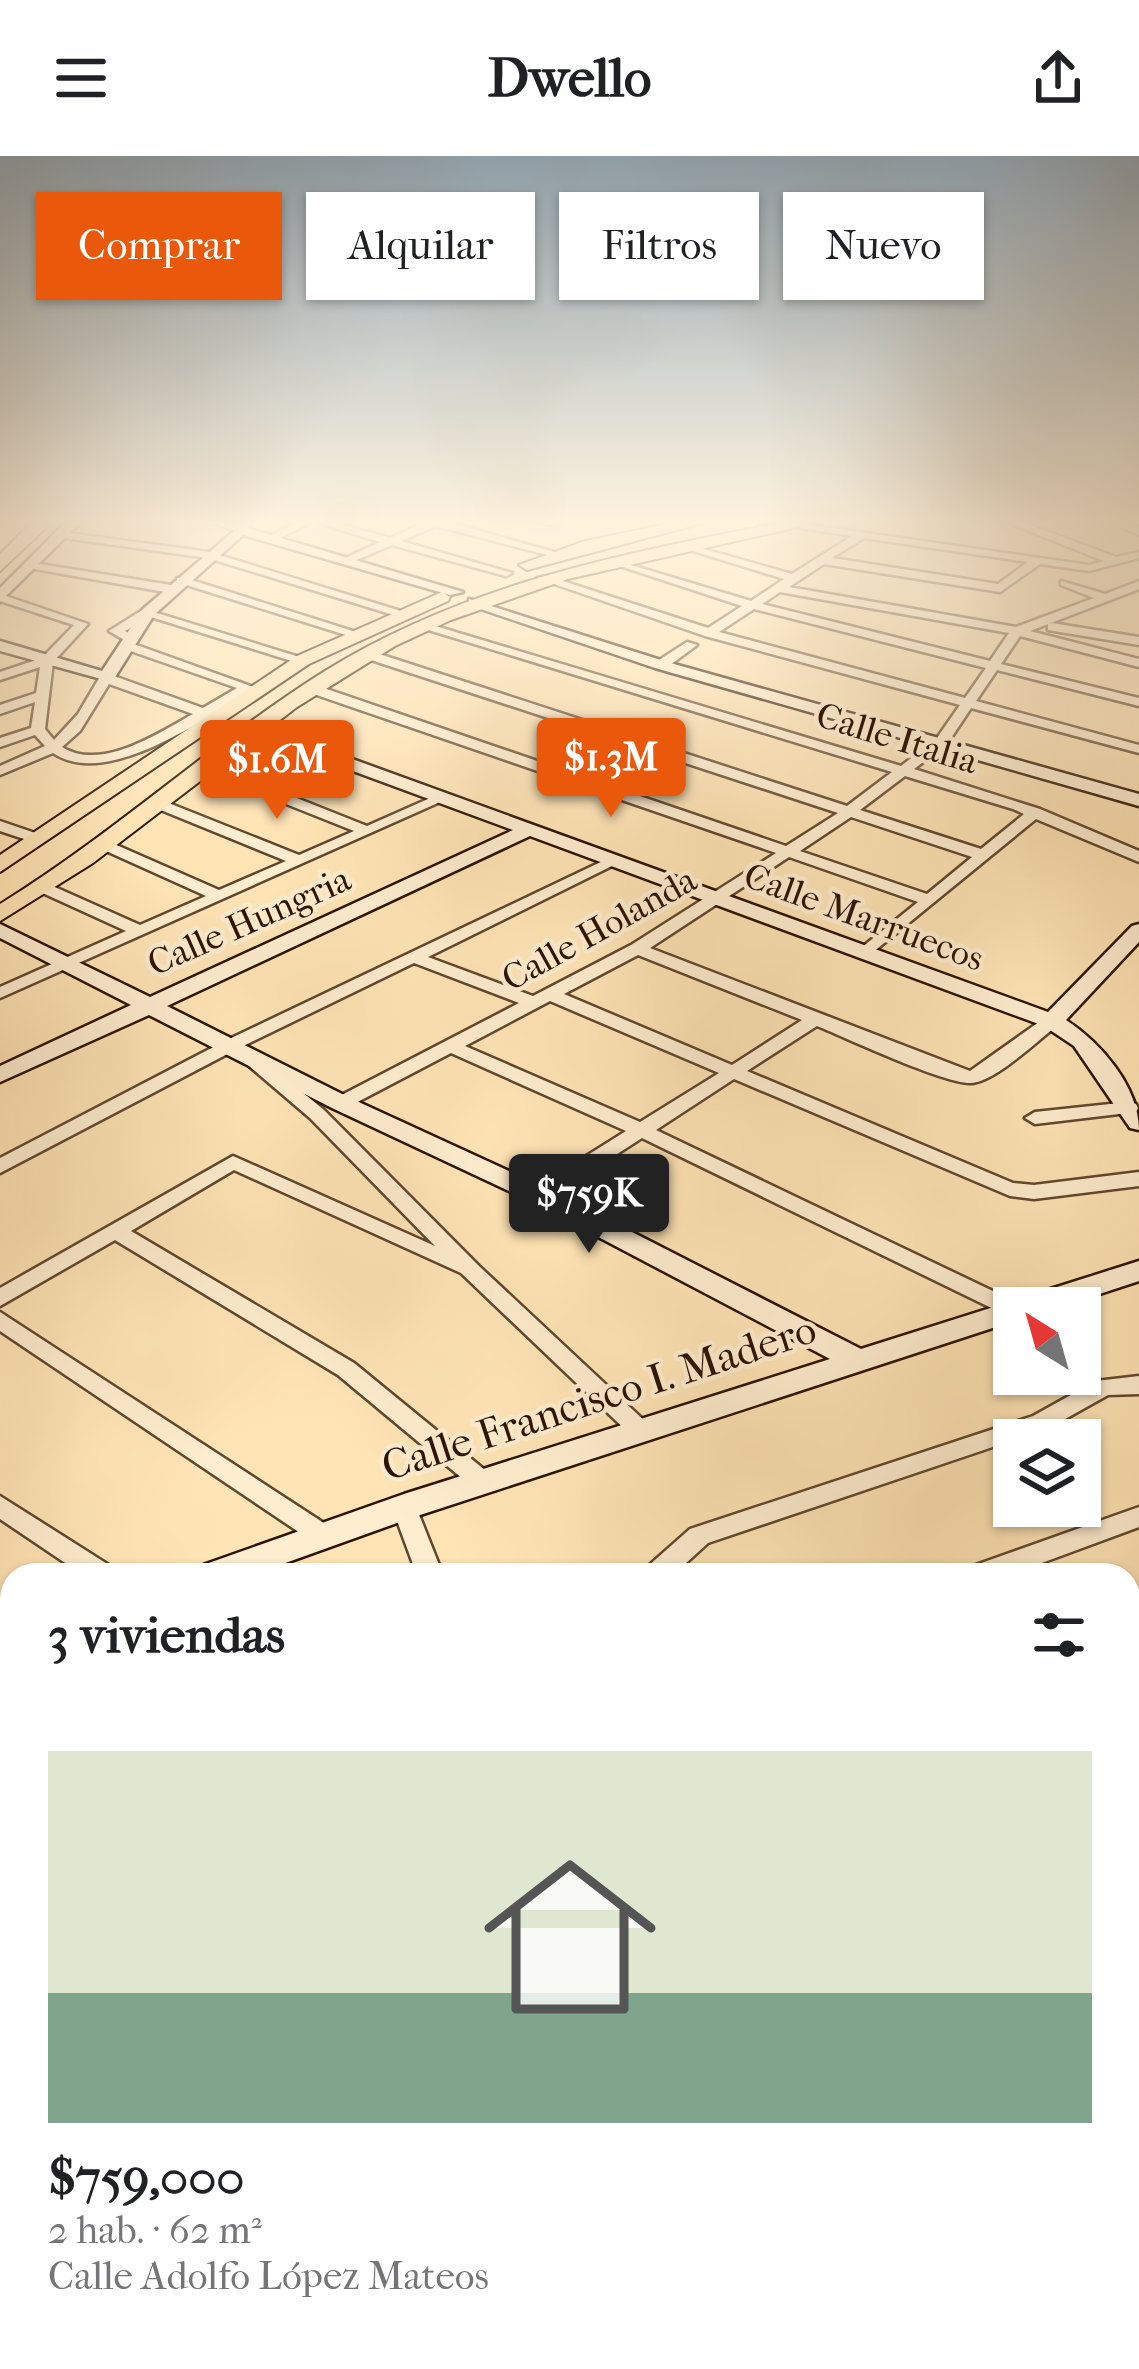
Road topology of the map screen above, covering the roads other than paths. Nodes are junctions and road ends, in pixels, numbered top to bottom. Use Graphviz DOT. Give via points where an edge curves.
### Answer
graph roads {
  1 [pos="80,626"];
  2 [pos="139,626"];
  3 [pos="189,626"];
  4 [pos="328,626"];
  5 [pos="369,626"];
  6 [pos="422,626"];
  7 [pos="429,626"];
  8 [pos="547,626"];
  9 [pos="689,626"];
  10 [pos="719,626"];
  11 [pos="839,626"];
  12 [pos="1014,626"];
  13 [pos="1030,626"];
  14 [pos="1025,628"];
  15 [pos="353,633"];
  16 [pos="709,633"];
  17 [pos="1139,641"];
  18 [pos="129,642"];
  19 [pos="691,645"];
  20 [pos="2,647"];
  21 [pos="366,655"];
  22 [pos="303,660"];
  23 [pos="47,661"];
  24 [pos="1139,663"];
  25 [pos="994,664"];
  26 [pos="661,665"];
  27 [pos="0,676"];
  28 [pos="106,678"];
  29 [pos="310,688"];
  30 [pos="252,689"];
  31 [pos="45,694"];
  32 [pos="972,700"];
  33 [pos="1139,702"];
  34 [pos="0,710"];
  35 [pos="204,712"];
  36 [pos="256,729"];
  37 [pos="38,730"];
  38 [pos="942,740"];
  39 [pos="0,743"];
  40 [pos="1139,749"];
  41 [pos="56,750"];
  42 [pos="206,766"];
  43 [pos="0,771"];
  44 [pos="905,772"];
  45 [pos="442,798"];
  46 [pos="1139,800"];
  47 [pos="156,803"];
  48 [pos="1034,812"];
  49 [pos="846,814"];
  50 [pos="0,826"];
  51 [pos="528,830"];
  52 [pos="368,831"];
  53 [pos="39,839"];
  54 [pos="100,843"];
  55 [pos="786,854"];
  56 [pos="983,855"];
  57 [pos="1139,857"];
  58 [pos="300,861"];
  59 [pos="612,862"];
  60 [pos="0,865"];
  61 [pos="42,887"];
  62 [pos="219,896"];
  63 [pos="929,900"];
  64 [pos="716,902"];
  65 [pos="0,914"];
  66 [pos="0,930"];
  67 [pos="139,931"];
  68 [pos="1137,936"];
  69 [pos="637,949"];
  70 [pos="867,952"];
  71 [pos="413,957"];
  72 [pos="62,965"];
  73 [pos="0,993"];
  74 [pos="543,999"];
  75 [pos="144,1005"];
  76 [pos="815,1020"];
  77 [pos="1052,1021"];
  78 [pos="453,1047"];
  79 [pos="236,1048"];
  80 [pos="735,1072"];
  81 [pos="0,1075"];
  82 [pos="329,1109"];
  83 [pos="1134,1115"];
  84 [pos="1035,1118"];
  85 [pos="643,1131"];
  86 [pos="0,1166"];
  87 [pos="1139,1179"];
  88 [pos="539,1195"];
  89 [pos="117,1232"];
  90 [pos="1139,1270"];
  91 [pos="472,1271"];
  92 [pos="1088,1287"];
  93 [pos="0,1298"];
  94 [pos="993,1301"];
  95 [pos="993,1318"];
  96 [pos="0,1320"];
  97 [pos="860,1362"];
  98 [pos="1139,1385"];
  99 [pos="641,1431"];
  100 [pos="483,1482"];
  101 [pos="0,1506"];
  102 [pos="404,1507"];
  103 [pos="1139,1517"];
  104 [pos="324,1536"];
  105 [pos="85,1563"];
  106 [pos="248,1563"];
  107 [pos="425,1563"];
  108 [pos="669,1563"];
  109 [pos="1013,1563"];
  1 -- 23 [label="street"];
  2 -- 18 [label="street"];
  3 -- 22 [label="street"];
  4 -- 15 [label="street"];
  5 -- 15 [label="main road"];
  6 -- 21 [label="main road"];
  7 -- 44 [label="street, Calle Italia"];
  8 -- 26 [label="street"];
  9 -- 16 [label="street"];
  10 -- 16 [label="street"];
  11 -- 25 [label="street"];
  12 -- 14 [label="street"];
  13 -- 14 [label="street"];
  14 -- 17 [label="street"];
  14 -- 24 [label="street"];
  14 -- 25 [label="street, Calle Holanda"];
  15 -- 22 [label="main road"];
  16 -- 32 [label="street"];
  18 -- 28 [label="street"];
  18 -- 30 [label="street"];
  19 -- 26 [label="street"];
  20 -- 23 [label="street"];
  21 -- 29 [label="main road"];
  21 -- 49 [label="street"];
  22 -- 30 [label="main road"];
  23 -- 27 [label="street"];
  23 -- 28 [label="street"];
  23 -- 31 [label="street"];
  25 -- 32 [label="street, Calle Holanda"];
  25 -- 33 [label="street"];
  26 -- 38 [label="street"];
  28 -- 35 [label="street"];
  28 -- 41 [label="street" via="80,726"];
  29 -- 36 [label="main road"];
  29 -- 55 [label="street"];
  30 -- 35 [label="street"];
  30 -- 53 [label="main road"];
  31 -- 34 [label="street"];
  31 -- 37 [label="street"];
  32 -- 38 [label="street, Calle Holanda"];
  32 -- 40 [label="street"];
  35 -- 41 [label="street" via="108,758 79,760"];
  36 -- 42 [label="main road"];
  36 -- 45 [label="street, Calle Marruecos"];
  37 -- 39 [label="street"];
  37 -- 41 [label="street"];
  38 -- 44 [label="street, Calle Holanda"];
  38 -- 46 [label="street"];
  41 -- 43 [label="street"];
  42 -- 47 [label="main road"];
  42 -- 52 [label="street"];
  44 -- 48 [label="street, Calle Italia"];
  44 -- 49 [label="street, Calle Holanda"];
  45 -- 51 [label="street, Calle Marruecos"];
  45 -- 52 [label="street"];
  47 -- 54 [label="main road"];
  47 -- 58 [label="street"];
  48 -- 56 [label="street"];
  48 -- 57 [label="street, Calle Italia"];
  49 -- 55 [label="street, Calle Holanda"];
  49 -- 56 [label="street"];
  50 -- 53 [label="street"];
  51 -- 59 [label="street, Calle Marruecos"];
  51 -- 75 [label="street, Calle Hungria"];
  52 -- 58 [label="street"];
  53 -- 60 [label="main road"];
  54 -- 61 [label="main road"];
  54 -- 62 [label="street"];
  55 -- 63 [label="street"];
  55 -- 64 [label="street, Calle Holanda"];
  56 -- 63 [label="street"];
  58 -- 62 [label="street"];
  59 -- 64 [label="street, Calle Marruecos"];
  59 -- 71 [label="street"];
  61 -- 65 [label="main road"];
  61 -- 67 [label="street"];
  62 -- 67 [label="street"];
  63 -- 70 [label="street"];
  64 -- 69 [label="street, Calle Holanda"];
  64 -- 70 [label="street, Calle Marruecos"];
  66 -- 72 [label="street"];
  67 -- 72 [label="street"];
  68 -- 77 [label="street"];
  69 -- 74 [label="street, Calle Holanda"];
  69 -- 76 [label="street"];
  70 -- 77 [label="street, Calle Marruecos"];
  71 -- 74 [label="street"];
  71 -- 79 [label="street"];
  72 -- 73 [label="street"];
  72 -- 75 [label="street"];
  74 -- 78 [label="street, Calle Holanda"];
  74 -- 80 [label="street"];
  75 -- 79 [label="street"];
  75 -- 81 [label="street, Calle Hungria"];
  76 -- 77 [label="street" via="971,1077"];
  76 -- 80 [label="street"];
  77 -- 83 [label="street, Calle Marruecos" via="1082,1041"];
  78 -- 82 [label="street, Calle Holanda"];
  78 -- 85 [label="street"];
  79 -- 82 [label="street"];
  79 -- 86 [label="street"];
  80 -- 85 [label="street"];
  80 -- 87 [label="street" via="1022,1192"];
  82 -- 88 [label="street"];
  82 -- 91 [label="street"];
  83 -- 84 [label="street"];
  85 -- 88 [label="street"];
  85 -- 94 [label="street"];
  88 -- 97 [label="street"];
  89 -- 91 [label="street" via="233,1162"];
  89 -- 93 [label="street"];
  89 -- 100 [label="street" via="346,1369"];
  90 -- 92 [label="street"];
  91 -- 99 [label="street"];
  95 -- 97 [label="street, Calle Francisco I. Madero"];
  96 -- 104 [label="street"];
  97 -- 99 [label="street, Calle Francisco I. Madero"];
  98 -- 108 [label="street" via="1104,1387 1042,1422 699,1536"];
  99 -- 100 [label="street, Calle Francisco I. Madero"];
  100 -- 102 [label="street, Calle Francisco I. Madero"];
  101 -- 105 [label="street"];
  102 -- 104 [label="street, Calle Francisco I. Madero"];
  102 -- 107 [label="street"];
  103 -- 109 [label="street"];
  104 -- 106 [label="street, Calle Francisco I. Madero"];
}
